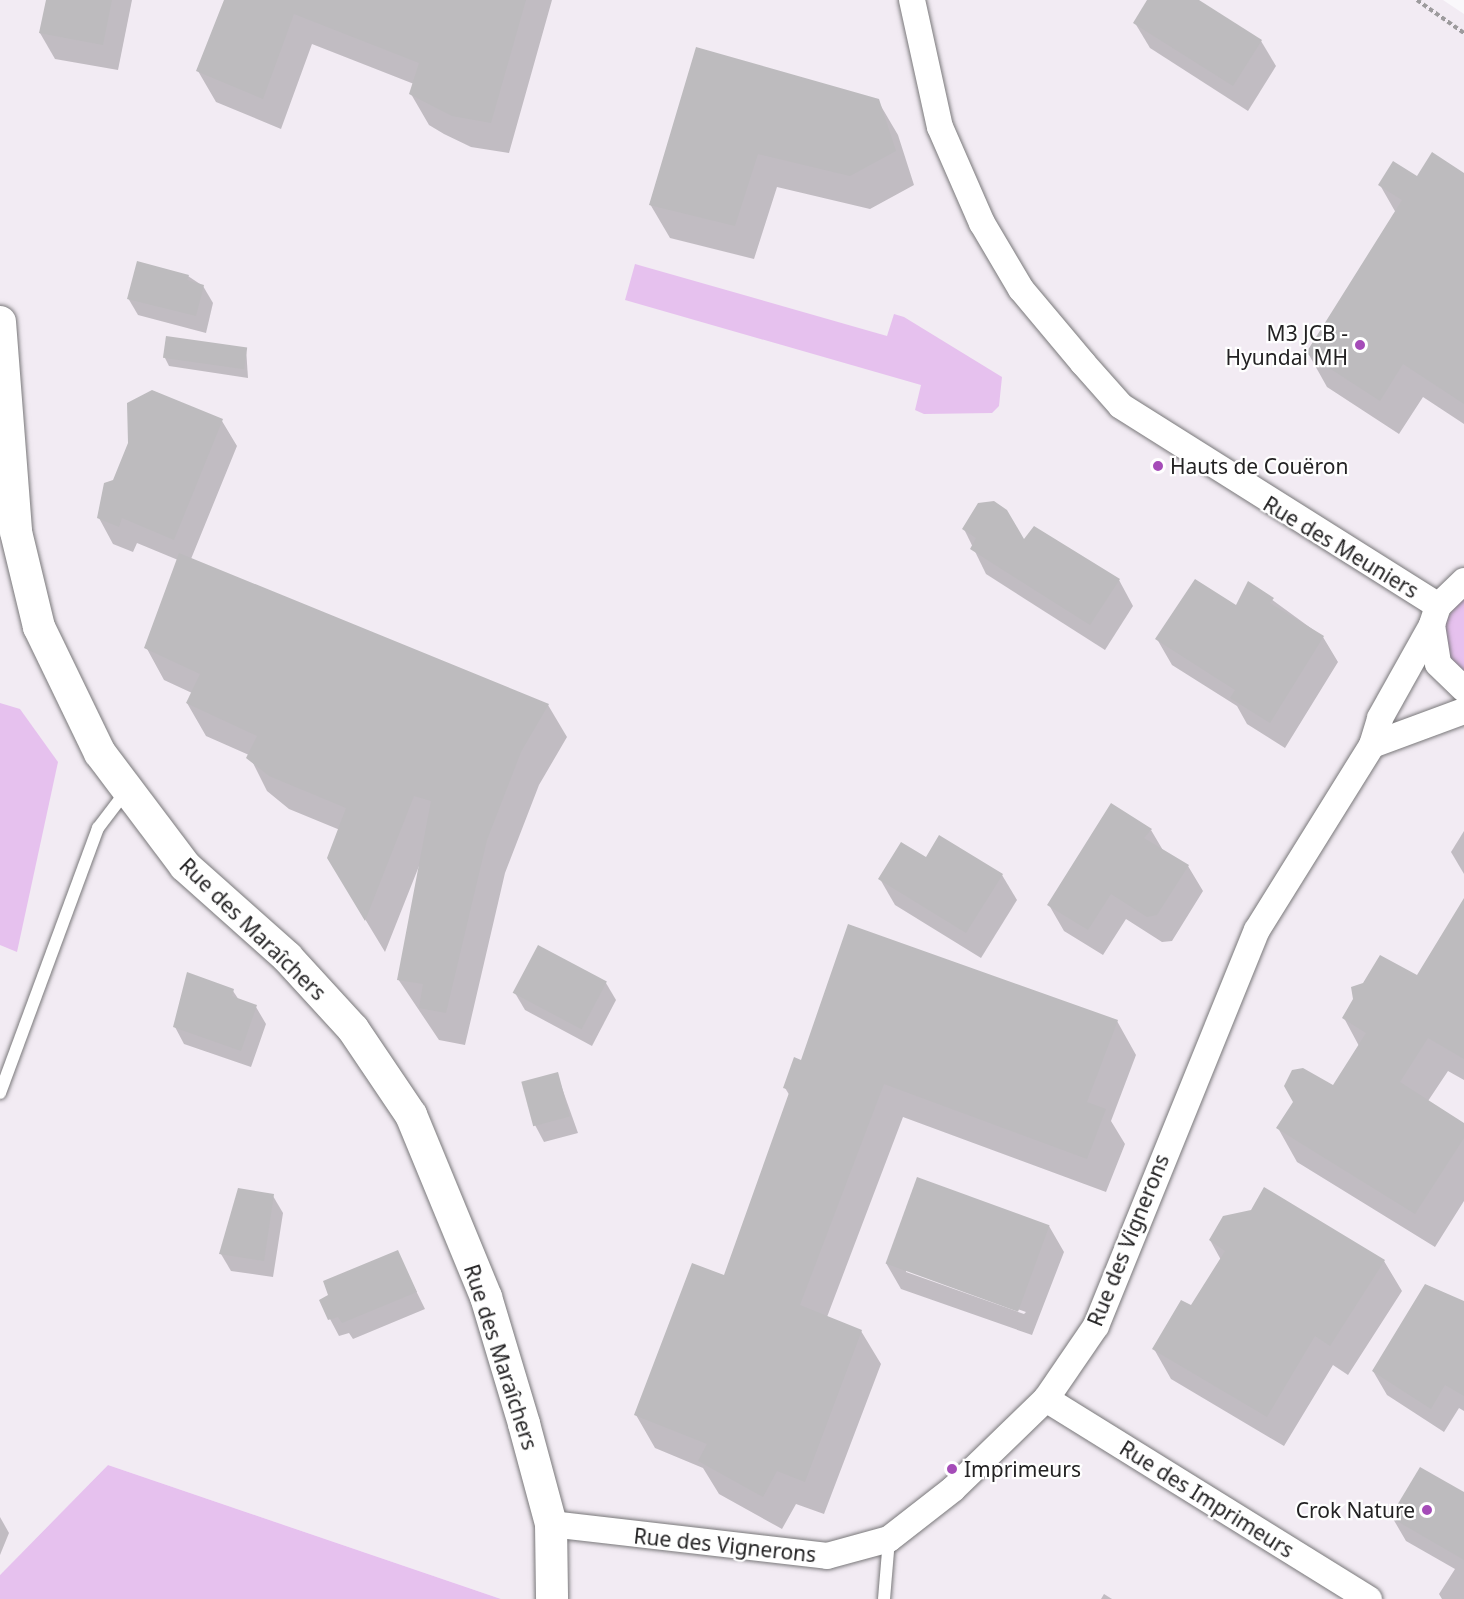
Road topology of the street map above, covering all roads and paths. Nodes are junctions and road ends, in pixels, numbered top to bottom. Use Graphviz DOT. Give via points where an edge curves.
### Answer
graph roads {
  1 [pos="912,0"];
  2 [pos="1417,0"];
  3 [pos="1464,33"];
  4 [pos="0,322"];
  5 [pos="1464,581"];
  6 [pos="1435,615"];
  7 [pos="1464,689"];
  8 [pos="1464,711"];
  9 [pos="1372,745"];
  10 [pos="128,789"];
  11 [pos="0,1055"];
  12 [pos="12,1061"];
  13 [pos="0,1093"];
  14 [pos="1046,1399"];
  15 [pos="551,1524"];
  16 [pos="889,1539"];
  17 [pos="886,1598"];
  18 [pos="552,1599"];
  19 [pos="1369,1599"];
  1 -- 6 [label="street, Rue des Meuniers" via="940,127 982,223 1022,289 1083,363 1121,406"];
  2 -- 3 [label="path"];
  4 -- 10 [label="street, Rue des Maraîchers" via="16,532 39,627 100,753"];
  5 -- 6 [label="street, Rue des Vignerons"];
  6 -- 7 [label="street" via="1438,664"];
  6 -- 9 [label="street, Rue des Vignerons" via="1380,718"];
  8 -- 9 [label="street"];
  9 -- 14 [label="street, Rue des Vignerons" via="1257,930 1096,1326"];
  10 -- 12 [label="lane" via="98,828"];
  10 -- 15 [label="street, Rue des Maraîchers" via="185,866 287,957 353,1029 411,1115 486,1297"];
  11 -- 12 [label="lane"];
  12 -- 13 [label="lane"];
  14 -- 16 [label="street, Rue des Vignerons" via="953,1490"];
  14 -- 19 [label="street, Rue des Imprimeurs"];
  15 -- 16 [label="street, Rue des Vignerons" via="827,1556"];
  15 -- 18 [label="street, Rue des Maraîchers"];
  16 -- 17 [label="lane"];
}
